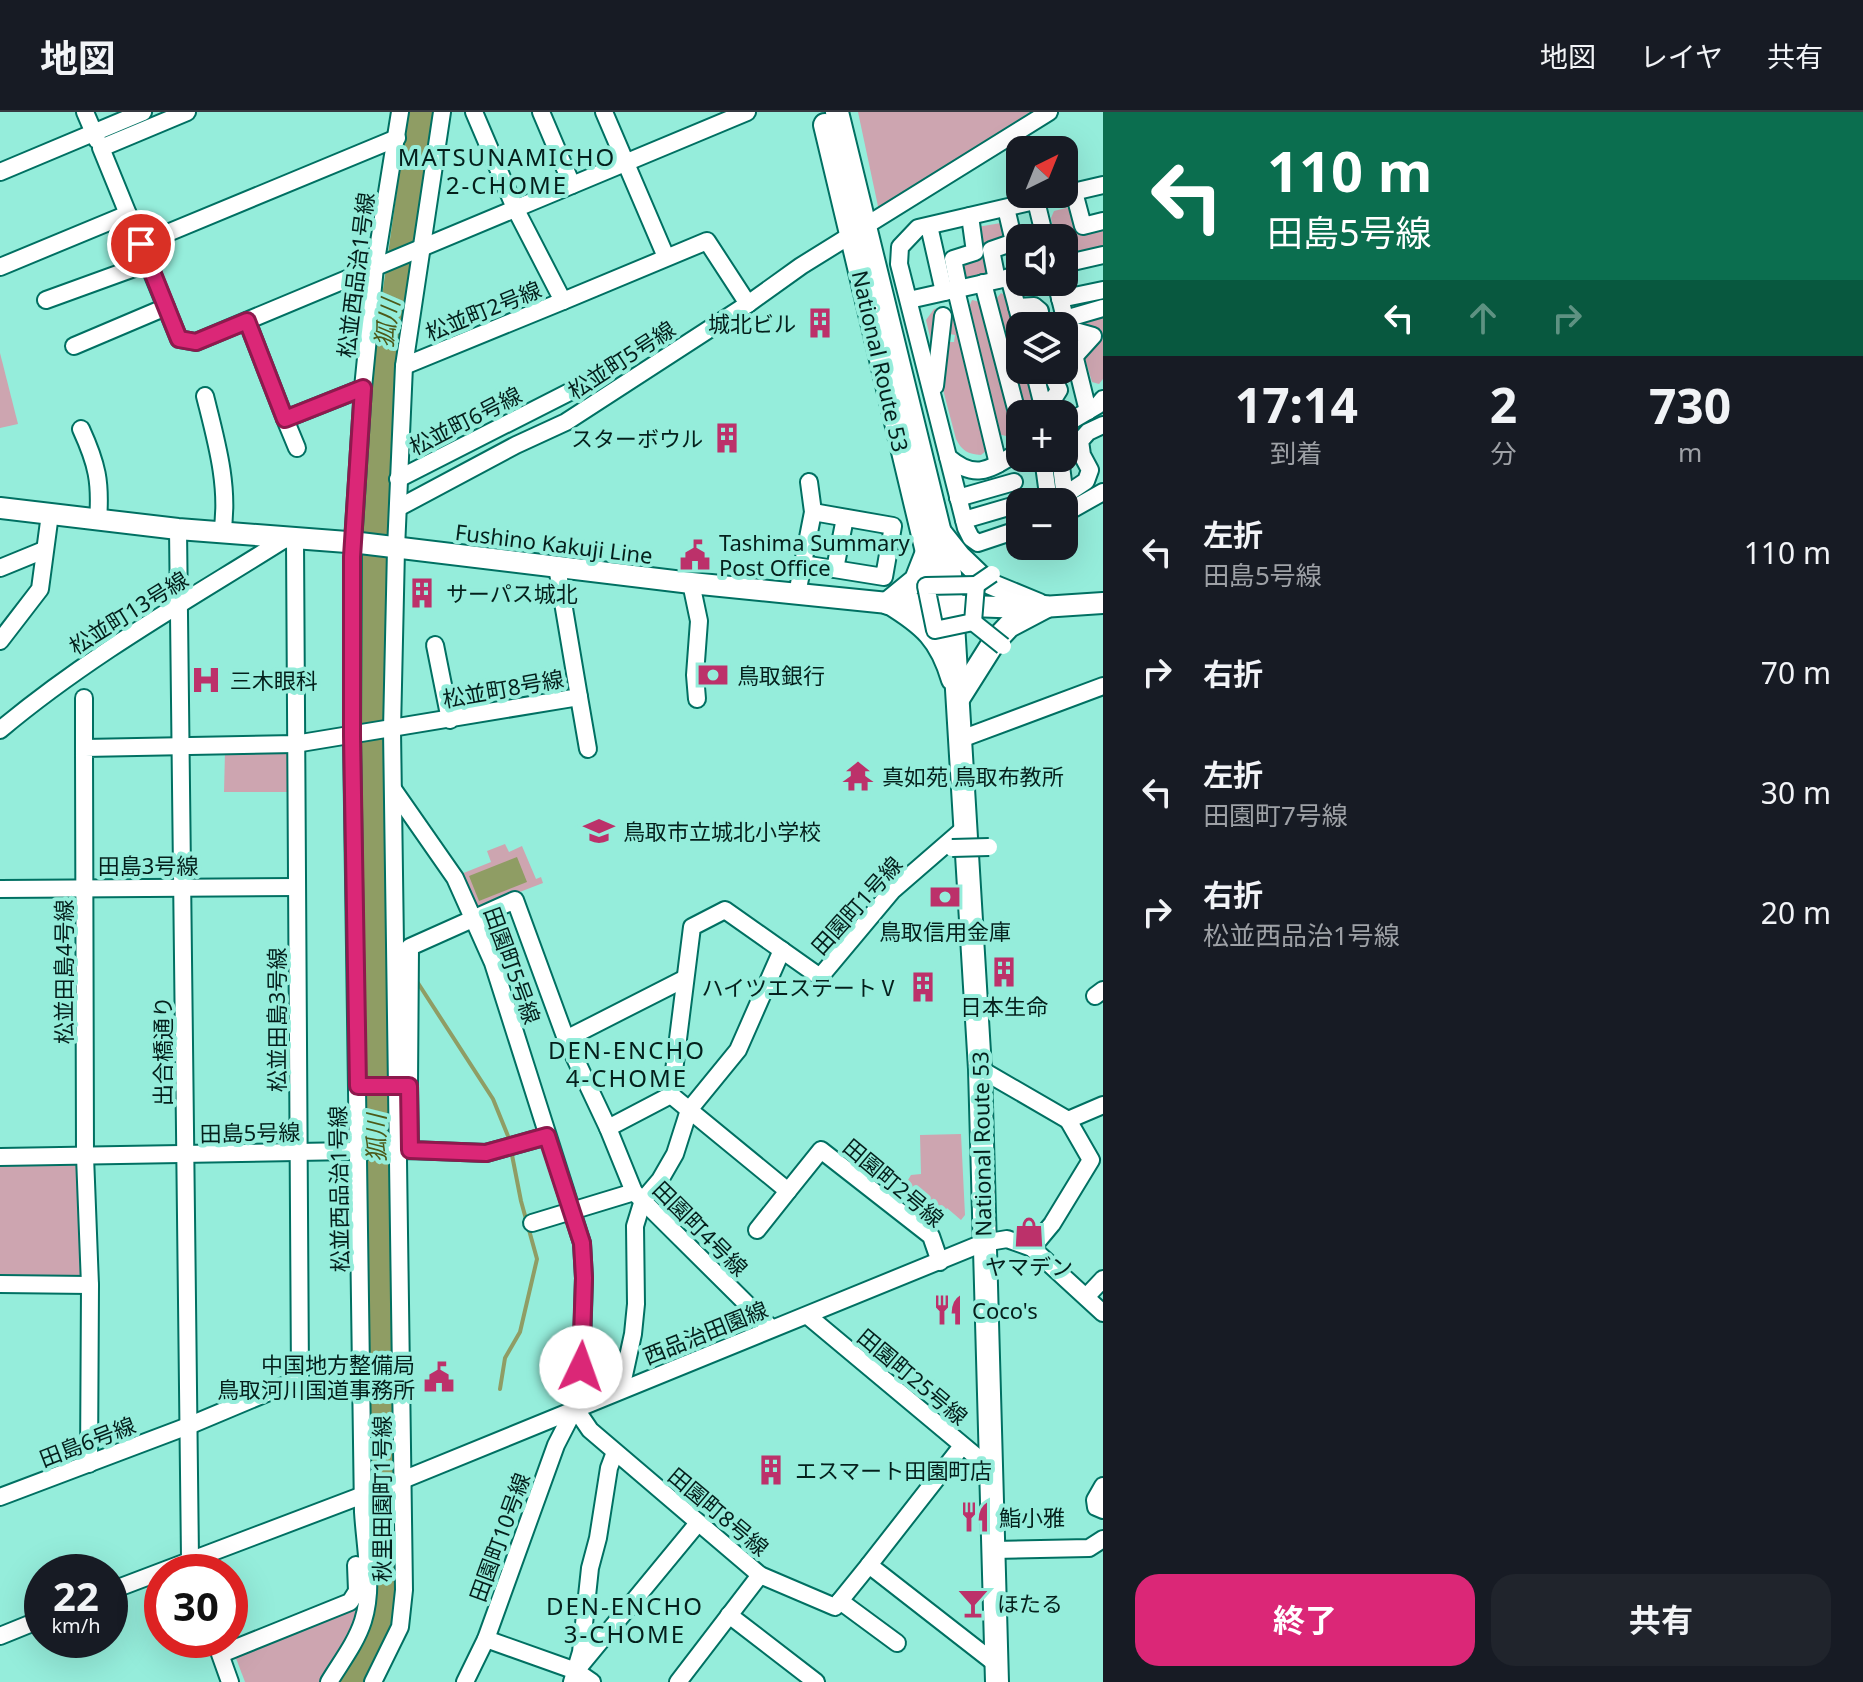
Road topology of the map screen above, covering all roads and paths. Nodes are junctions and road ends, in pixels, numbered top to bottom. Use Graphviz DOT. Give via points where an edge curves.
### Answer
graph roads {
  1 [pos="85,112"];
  2 [pos="143,112"];
  3 [pos="187,112"];
  4 [pos="400,112"];
  5 [pos="474,112"];
  6 [pos="541,112"];
  7 [pos="604,112"];
  8 [pos="747,112"];
  9 [pos="822,112"];
  10 [pos="837,112"];
  11 [pos="1049,112"];
  12 [pos="446,114"];
  13 [pos="397,138"];
  14 [pos="98,140"];
  15 [pos="626,163"];
  16 [pos="0,172"];
  17 [pos="572,185"];
  18 [pos="1103,185"];
  19 [pos="1078,191"];
  20 [pos="1078,207"];
  21 [pos="515,208"];
  22 [pos="1006,208"];
  23 [pos="128,214"];
  24 [pos="970,216"];
  25 [pos="1103,221"];
  26 [pos="929,226"];
  27 [pos="858,229"];
  28 [pos="141,244"];
  29 [pos="417,249"];
  30 [pos="1103,255"];
  31 [pos="666,257"];
  32 [pos="1078,261"];
  33 [pos="148,263"];
  34 [pos="378,266"];
  35 [pos="0,267"];
  36 [pos="1002,279"];
  37 [pos="953,290"];
  38 [pos="1103,290"];
  39 [pos="1059,296"];
  40 [pos="1060,299"];
  41 [pos="46,300"];
  42 [pos="909,300"];
  43 [pos="563,301"];
  44 [pos="748,304"];
  45 [pos="166,307"];
  46 [pos="1017,307"];
  47 [pos="1103,308"];
  48 [pos="1018,312"];
  49 [pos="1038,312"];
  50 [pos="1062,312"];
  51 [pos="943,316"];
  52 [pos="247,321"];
  53 [pos="1078,332"];
  54 [pos="74,346"];
  55 [pos="404,366"];
  56 [pos="1078,376"];
  57 [pos="595,379"];
  58 [pos="363,388"];
  59 [pos="205,396"];
  60 [pos="933,398"];
  61 [pos="554,399"];
  62 [pos="1103,399"];
  63 [pos="1017,400"];
  64 [pos="1088,411"];
  65 [pos="1078,417"];
  66 [pos="285,419"];
  67 [pos="566,422"];
  68 [pos="1103,425"];
  69 [pos="81,429"];
  70 [pos="297,448"];
  71 [pos="1006,448"];
  72 [pos="948,457"];
  73 [pos="1006,458"];
  74 [pos="1022,472"];
  75 [pos="1036,472"];
  76 [pos="398,479"];
  77 [pos="809,482"];
  78 [pos="1031,483"];
  79 [pos="1028,488"];
  80 [pos="1036,488"];
  81 [pos="1076,488"];
  82 [pos="1103,492"];
  83 [pos="958,498"];
  84 [pos="1006,506"];
  85 [pos="990,507"];
  86 [pos="1078,507"];
  87 [pos="0,508"];
  88 [pos="398,508"];
  89 [pos="813,512"];
  90 [pos="50,514"];
  91 [pos="845,518"];
  92 [pos="98,520"];
  93 [pos="964,520"];
  94 [pos="178,529"];
  95 [pos="941,532"];
  96 [pos="222,533"];
  97 [pos="1006,534"];
  98 [pos="290,540"];
  99 [pos="356,543"];
  100 [pos="394,548"];
  101 [pos="44,550"];
  102 [pos="927,552"];
  103 [pos="803,564"];
  104 [pos="557,567"];
  105 [pos="0,568"];
  106 [pos="835,569"];
  107 [pos="992,574"];
  108 [pos="691,583"];
  109 [pos="976,585"];
  110 [pos="797,594"];
  111 [pos="888,603"];
  112 [pos="1103,603"];
  113 [pos="180,604"];
  114 [pos="952,606"];
  115 [pos="1045,607"];
  116 [pos="973,622"];
  117 [pos="0,641"];
  118 [pos="435,645"];
  119 [pos="1003,646"];
  120 [pos="1103,686"];
  121 [pos="579,697"];
  122 [pos="84,698"];
  123 [pos="697,699"];
  124 [pos="958,699"];
  125 [pos="450,720"];
  126 [pos="0,730"];
  127 [pos="390,730"];
  128 [pos="355,736"];
  129 [pos="961,739"];
  130 [pos="295,744"];
  131 [pos="180,747"];
  132 [pos="84,748"];
  133 [pos="588,749"];
  134 [pos="393,789"];
  135 [pos="967,826"];
  136 [pos="989,847"];
  137 [pos="952,848"];
  138 [pos="183,886"];
  139 [pos="85,887"];
  140 [pos="297,887"];
  141 [pos="0,889"];
  142 [pos="473,917"];
  143 [pos="782,950"];
  144 [pos="684,979"];
  145 [pos="566,1039"];
  146 [pos="980,1069"];
  147 [pos="362,1086"];
  148 [pos="399,1086"];
  149 [pos="671,1095"];
  150 [pos="1103,1105"];
  151 [pos="689,1110"];
  152 [pos="1068,1120"];
  153 [pos="608,1128"];
  154 [pos="547,1136"];
  155 [pos="401,1150"];
  156 [pos="362,1152"];
  157 [pos="298,1153"];
  158 [pos="85,1156"];
  159 [pos="184,1156"];
  160 [pos="0,1157"];
  161 [pos="788,1191"];
  162 [pos="638,1196"];
  163 [pos="573,1212"];
  164 [pos="532,1223"];
  165 [pos="757,1230"];
  166 [pos="983,1243"];
  167 [pos="1032,1248"];
  168 [pos="940,1262"];
  169 [pos="1103,1279"];
  170 [pos="0,1284"];
  171 [pos="90,1285"];
  172 [pos="1086,1297"];
  173 [pos="1103,1313"];
  174 [pos="808,1316"];
  175 [pos="771,1328"];
  176 [pos="621,1389"];
  177 [pos="575,1408"];
  178 [pos="188,1426"];
  179 [pos="962,1446"];
  180 [pos="615,1452"];
  181 [pos="89,1464"];
  182 [pos="990,1468"];
  183 [pos="402,1480"];
  184 [pos="1103,1486"];
  185 [pos="366,1494"];
  186 [pos="0,1497"];
  187 [pos="1103,1510"];
  188 [pos="363,1512"];
  189 [pos="698,1523"];
  190 [pos="1103,1539"];
  191 [pos="993,1550"];
  192 [pos="191,1554"];
  193 [pos="220,1554"];
  194 [pos="869,1565"];
  195 [pos="760,1575"];
  196 [pos="840,1601"];
  197 [pos="729,1615"];
  198 [pos="24,1626"];
  199 [pos="0,1636"];
  200 [pos="248,1637"];
  201 [pos="486,1639"];
  202 [pos="897,1643"];
  203 [pos="222,1658"];
  204 [pos="996,1673"];
  205 [pos="574,1676"];
  206 [pos="230,1682"];
  207 [pos="329,1682"];
  208 [pos="373,1682"];
  209 [pos="465,1682"];
  210 [pos="592,1682"];
  211 [pos="678,1682"];
  212 [pos="816,1682"];
  1 -- 14 [label="street"];
  2 -- 14 [label="street"];
  3 -- 14 [label="street"];
  4 -- 13 [label="street, 松並西品治1号線"];
  5 -- 21 [label="street, 松並町2号線"];
  6 -- 17 [label="street"];
  7 -- 15 [label="street"];
  8 -- 15 [label="street"];
  9 -- 27 [label="highway, National Route 53"];
  10 -- 27 [label="highway, National Route 53"];
  11 -- 27 [label="street, 松並町5号線"];
  12 -- 29 [label="street"];
  13 -- 28 [label="street"];
  13 -- 34 [label="street, 松並西品治1号線"];
  14 -- 16 [label="street"];
  14 -- 23 [label="street"];
  15 -- 17 [label="street"];
  15 -- 31 [label="street"];
  17 -- 21 [label="street"];
  18 -- 19 [label="street"];
  20 -- 25 [label="street" via="1083,226"];
  21 -- 29 [label="street"];
  21 -- 43 [label="street, 松並町2号線"];
  22 -- 24 [label="street"];
  22 -- 36 [label="street" via="1014,242 991,250"];
  23 -- 28 [label="street"];
  23 -- 35 [label="street"];
  24 -- 26 [label="street"];
  24 -- 37 [label="street" via="975,252 953,259"];
  26 -- 37 [label="street"];
  26 -- 42 [label="street" via="918,228 900,247"];
  27 -- 44 [label="street, 松並町5号線"];
  27 -- 95 [label="highway, National Route 53"];
  27 -- 102 [label="highway, National Route 53"];
  28 -- 33 [label="street"];
  29 -- 34 [label="street"];
  29 -- 55 [label="street"];
  30 -- 32 [label="street"];
  31 -- 43 [label="street"];
  31 -- 44 [label="street" via="707,241"];
  33 -- 41 [label="street"];
  33 -- 45 [label="street"];
  34 -- 52 [label="street"];
  34 -- 58 [label="street, 松並西品治1号線"];
  36 -- 37 [label="street"];
  36 -- 46 [label="street"];
  36 -- 63 [label="street"];
  37 -- 42 [label="street"];
  37 -- 71 [label="street"];
  38 -- 40 [label="street"];
  39 -- 40 [label="street"];
  40 -- 50 [label="street"];
  42 -- 60 [label="street"];
  43 -- 55 [label="street, 松並町2号線"];
  44 -- 67 [label="street, 松並町5号線"];
  45 -- 52 [label="street" via="179,339 196,342"];
  45 -- 54 [label="street"];
  46 -- 48 [label="street"];
  46 -- 49 [label="street" via="1034,306"];
  47 -- 53 [label="street"];
  51 -- 60 [label="street" via="945,338"];
  52 -- 66 [label="street"];
  55 -- 76 [label="street"];
  56 -- 64 [label="street"];
  57 -- 61 [label="street, 松並町6号線"];
  58 -- 66 [label="street"];
  58 -- 99 [label="street, 松並西品治1号線"];
  59 -- 96 [label="street" via="226,511"];
  60 -- 72 [label="street"];
  61 -- 67 [label="street"];
  61 -- 76 [label="street, 松並町6号線"];
  62 -- 64 [label="street"];
  64 -- 65 [label="street"];
  66 -- 70 [label="street"];
  67 -- 88 [label="street, 松並町5号線"];
  68 -- 81 [label="street" via="1080,441 1090,470"];
  69 -- 92 [label="street" via="100,486"];
  72 -- 73 [label="street" via="975,473"];
  72 -- 83 [label="street"];
  74 -- 78 [label="street"];
  75 -- 78 [label="street"];
  76 -- 88 [label="street"];
  77 -- 89 [label="street"];
  78 -- 79 [label="street"];
  78 -- 80 [label="street"];
  78 -- 85 [label="street"];
  82 -- 86 [label="street"];
  83 -- 85 [label="street"];
  83 -- 93 [label="street"];
  84 -- 85 [label="street"];
  85 -- 93 [label="street"];
  87 -- 90 [label="main road, Fushino Kakuji Line"];
  88 -- 100 [label="street"];
  89 -- 91 [label="street"];
  89 -- 103 [label="street"];
  90 -- 92 [label="main road, Fushino Kakuji Line"];
  90 -- 101 [label="street"];
  91 -- 106 [label="street"];
  91 -- 106 [label="street" via="893,526 884,577"];
  92 -- 94 [label="main road, Fushino Kakuji Line"];
  93 -- 97 [label="street" via="978,543"];
  94 -- 96 [label="main road, Fushino Kakuji Line"];
  94 -- 113 [label="street, 出合橋通り"];
  95 -- 114 [label="highway, National Route 53"];
  95 -- 115 [label="main road" via="988,583"];
  96 -- 98 [label="main road, Fushino Kakuji Line"];
  98 -- 99 [label="main road, Fushino Kakuji Line"];
  98 -- 113 [label="street, 松並町13号線"];
  98 -- 130 [label="street, 松並田島3号線"];
  99 -- 100 [label="main road, Fushino Kakuji Line"];
  99 -- 128 [label="street, 松並西品治1号線"];
  100 -- 104 [label="main road, Fushino Kakuji Line"];
  100 -- 127 [label="street"];
  101 -- 105 [label="street"];
  101 -- 117 [label="street" via="40,589"];
  102 -- 111 [label="highway" via="916,580"];
  102 -- 114 [label="highway, National Route 53"];
  103 -- 106 [label="street"];
  103 -- 110 [label="street"];
  104 -- 108 [label="main road, Fushino Kakuji Line"];
  104 -- 121 [label="street, 松並町8号線"];
  107 -- 109 [label="street, bridge"];
  108 -- 110 [label="main road, Fushino Kakuji Line"];
  108 -- 123 [label="street" via="699,621"];
  109 -- 116 [label="street, bridge"];
  109 -- 116 [label="street, bridge" via="926,586 935,630"];
  110 -- 111 [label="main road, Fushino Kakuji Line"];
  111 -- 114 [label="main road, Fushino Kakuji Line"];
  111 -- 124 [label="main road" via="935,639"];
  112 -- 115 [label="main road, Fushino Kakuji Line"];
  113 -- 126 [label="street, 松並町13号線" via="103,651"];
  113 -- 131 [label="street, 出合橋通り"];
  114 -- 115 [label="main road, Fushino Kakuji Line"];
  114 -- 124 [label="highway, National Route 53"];
  115 -- 124 [label="highway" via="1001,634"];
  116 -- 119 [label="street, bridge"];
  118 -- 125 [label="street"];
  120 -- 129 [label="street"];
  121 -- 125 [label="street, 松並町8号線"];
  121 -- 133 [label="street"];
  122 -- 132 [label="street, 松並田島4号線"];
  124 -- 129 [label="highway, National Route 53"];
  125 -- 127 [label="street, 松並町8号線"];
  127 -- 128 [label="street, 松並町8号線"];
  127 -- 134 [label="street"];
  128 -- 130 [label="street"];
  128 -- 147 [label="street, 松並西品治1号線"];
  129 -- 135 [label="highway, National Route 53"];
  130 -- 131 [label="street"];
  130 -- 140 [label="street, 松並田島3号線"];
  131 -- 132 [label="street"];
  131 -- 138 [label="street, 出合橋通り"];
  132 -- 139 [label="street, 松並田島4号線"];
  134 -- 142 [label="street, 田園町5号線" via="455,878"];
  134 -- 148 [label="street"];
  135 -- 143 [label="street, 田園町1号線" via="892,891 820,977"];
  135 -- 146 [label="highway, National Route 53"];
  136 -- 137 [label="street, bridge"];
  138 -- 139 [label="street, 田島3号線"];
  138 -- 140 [label="street, 田島3号線"];
  138 -- 159 [label="street, 出合橋通り"];
  139 -- 141 [label="street, 田島3号線"];
  139 -- 158 [label="street, 松並田島4号線"];
  140 -- 157 [label="street, 松並田島3号線"];
  142 -- 145 [label="street" via="515,900"];
  142 -- 148 [label="street" via="410,947"];
  142 -- 154 [label="street, 田園町5号線" via="493,963"];
  143 -- 144 [label="street, 田園町1号線" via="725,910 692,927"];
  143 -- 151 [label="street" via="738,1050"];
  144 -- 145 [label="street"];
  144 -- 149 [label="street, 田園町1号線"];
  145 -- 153 [label="street"];
  146 -- 152 [label="street"];
  146 -- 166 [label="highway, National Route 53"];
  147 -- 148 [label="street"];
  147 -- 156 [label="street, 松並西品治1号線"];
  148 -- 155 [label="street, 秋里田園町1号線"];
  149 -- 151 [label="street"];
  149 -- 153 [label="street"];
  150 -- 152 [label="street"];
  151 -- 161 [label="street"];
  151 -- 162 [label="street" via="660,1180"];
  152 -- 167 [label="street" via="1091,1160"];
  153 -- 162 [label="street"];
  154 -- 155 [label="street, 田島5号線" via="486,1153"];
  154 -- 163 [label="street, 田園町5号線"];
  155 -- 156 [label="street, 田島5号線"];
  155 -- 183 [label="street, 秋里田園町1号線"];
  156 -- 157 [label="street, 田島5号線"];
  156 -- 185 [label="street, 松並西品治1号線"];
  157 -- 159 [label="street, 田島5号線"];
  157 -- 178 [label="street, 松並田島3号線" via="300,1379"];
  158 -- 159 [label="street, 田島5号線"];
  158 -- 160 [label="street, 田島5号線"];
  158 -- 171 [label="street, 松並田島4号線"];
  159 -- 178 [label="street, 出合橋通り"];
  161 -- 165 [label="street"];
  161 -- 168 [label="street, 田園町2号線" via="821,1150 931,1236"];
  162 -- 163 [label="street"];
  162 -- 175 [label="street, 田園町4号線"];
  162 -- 176 [label="street" via="636,1304"];
  163 -- 164 [label="street"];
  163 -- 177 [label="street, 田園町5号線" via="584,1278 581,1381"];
  166 -- 167 [label="street" via="1007,1239"];
  166 -- 168 [label="street, 西品治田園線"];
  166 -- 182 [label="highway, National Route 53"];
  167 -- 172 [label="street"];
  168 -- 174 [label="street, 西品治田園線"];
  169 -- 172 [label="street"];
  170 -- 171 [label="street"];
  171 -- 181 [label="street, 松並田島4号線"];
  172 -- 173 [label="street"];
  174 -- 175 [label="street, 西品治田園線"];
  174 -- 179 [label="street, 田園町25号線"];
  175 -- 176 [label="street, 西品治田園線"];
  176 -- 177 [label="street, 西品治田園線"];
  177 -- 180 [label="street, 田園町8号線"];
  177 -- 183 [label="street, 西品治田園線"];
  177 -- 201 [label="street, 田園町10号線" via="556,1445"];
  178 -- 181 [label="street, 田島6号線"];
  178 -- 192 [label="street, 出合橋通り"];
  179 -- 182 [label="street, 田園町25号線"];
  179 -- 194 [label="street"];
  180 -- 189 [label="street, 田園町8号線"];
  180 -- 205 [label="street"];
  181 -- 186 [label="street, 田島6号線"];
  182 -- 191 [label="highway, National Route 53"];
  183 -- 185 [label="street, 西品治田園線"];
  183 -- 208 [label="street, 秋里田園町1号線" via="400,1627"];
  184 -- 187 [label="street" via="1095,1500"];
  185 -- 188 [label="street, 松並西品治1号線"];
  185 -- 193 [label="street"];
  188 -- 200 [label="street" via="356,1522 357,1591 350,1602"];
  188 -- 207 [label="street, 松並西品治1号線" via="368,1597 352,1646"];
  189 -- 195 [label="street, 田園町8号線"];
  189 -- 205 [label="street"];
  190 -- 191 [label="street" via="1089,1548"];
  191 -- 204 [label="highway, National Route 53"];
  194 -- 196 [label="street"];
  194 -- 204 [label="street"];
  195 -- 196 [label="street, 田園町8号線" via="835,1607"];
  195 -- 197 [label="street"];
  196 -- 202 [label="street"];
  197 -- 211 [label="street"];
  197 -- 212 [label="street"];
  198 -- 199 [label="street"];
  201 -- 205 [label="street"];
  201 -- 209 [label="street, 田園町10号線"];
  203 -- 206 [label="street"];
  205 -- 210 [label="street"];
}
